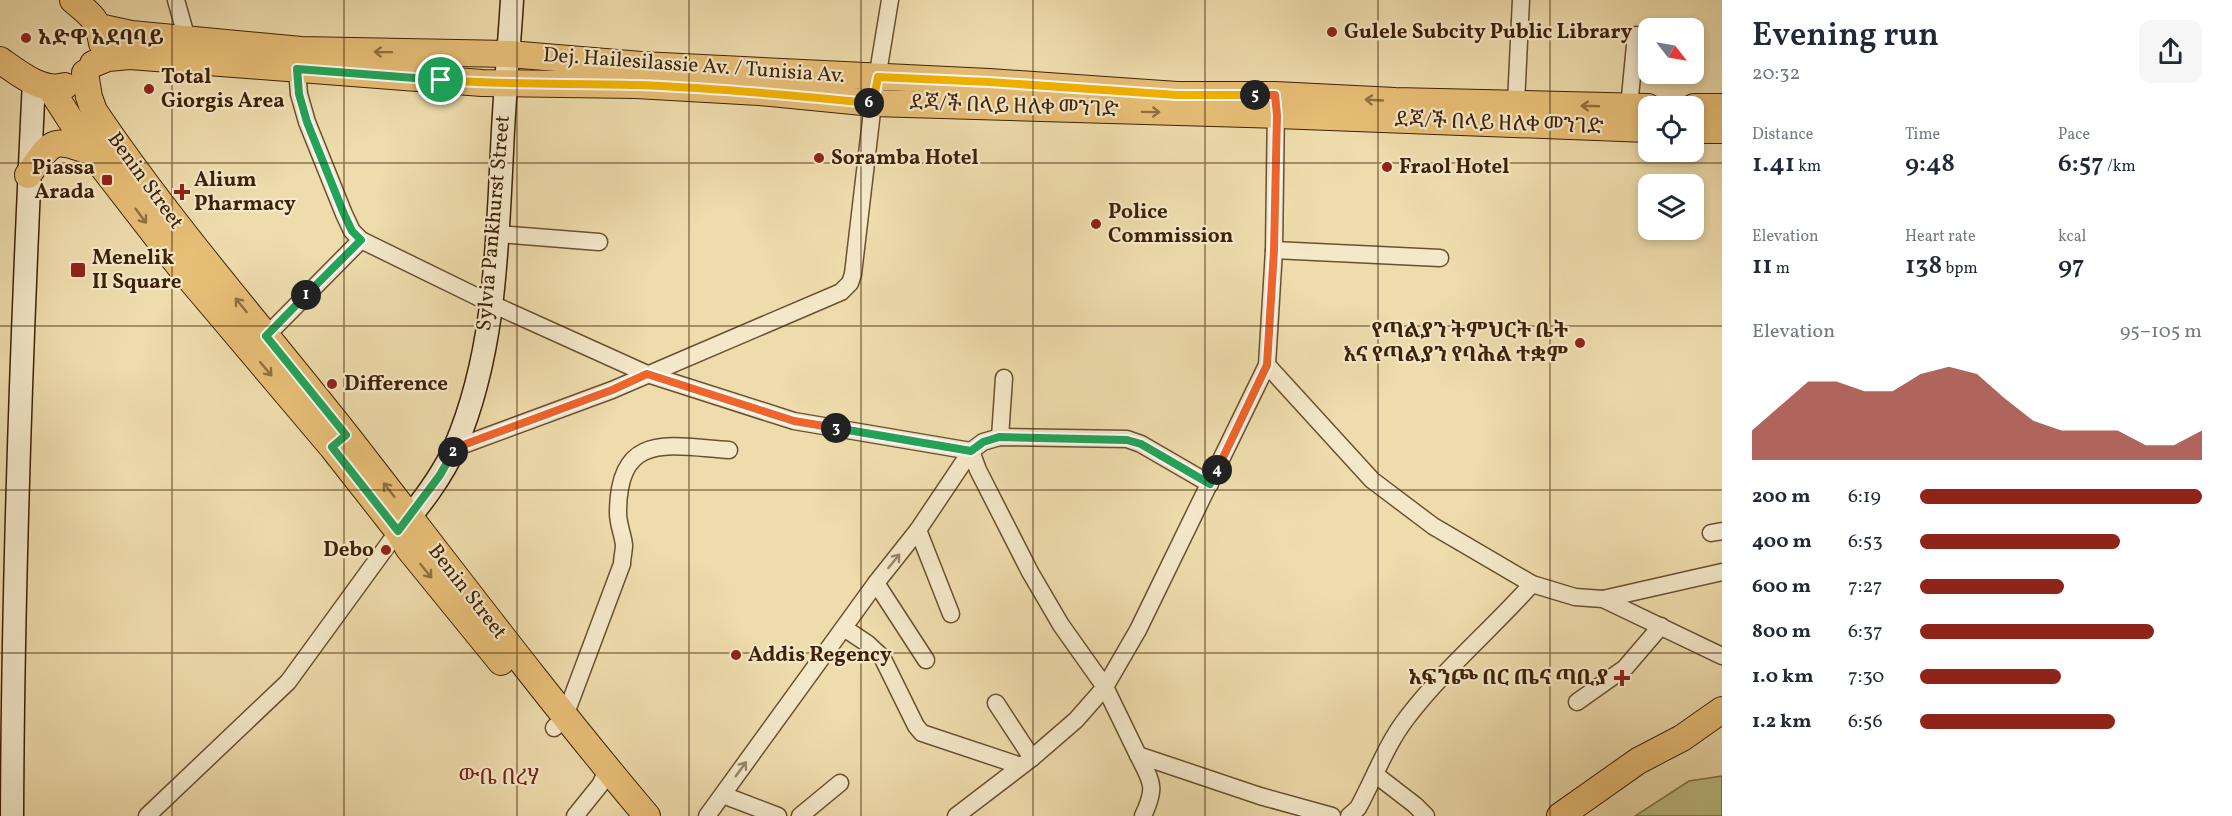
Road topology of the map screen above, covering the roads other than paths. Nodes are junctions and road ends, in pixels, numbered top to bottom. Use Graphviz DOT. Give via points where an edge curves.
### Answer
graph roads {
  1 [pos="73,0"];
  2 [pos="176,0"];
  3 [pos="512,0"];
  4 [pos="890,0"];
  5 [pos="1521,0"];
  6 [pos="99,27"];
  7 [pos="1636,35"];
  8 [pos="187,39"];
  9 [pos="509,54"];
  10 [pos="0,60"];
  11 [pos="297,69"];
  12 [pos="94,73"];
  13 [pos="878,77"];
  14 [pos="42,84"];
  15 [pos="505,84"];
  16 [pos="1639,96"];
  17 [pos="873,103"];
  18 [pos="1516,103"];
  19 [pos="1276,105"];
  20 [pos="1722,106"];
  21 [pos="1638,107"];
  22 [pos="1704,107"];
  23 [pos="1638,128"];
  24 [pos="1704,130"];
  25 [pos="1722,130"];
  26 [pos="91,152"];
  27 [pos="28,175"];
  28 [pos="498,234"];
  29 [pos="361,240"];
  30 [pos="598,242"];
  31 [pos="1274,250"];
  32 [pos="1440,258"];
  33 [pos="492,304"];
  34 [pos="266,336"];
  35 [pos="1267,365"];
  36 [pos="647,374"];
  37 [pos="1004,378"];
  38 [pos="999,437"];
  39 [pos="339,441"];
  40 [pos="455,448"];
  41 [pos="729,450"];
  42 [pos="971,451"];
  43 [pos="1210,484"];
  44 [pos="404,524"];
  45 [pos="918,530"];
  46 [pos="1722,572"];
  47 [pos="876,583"];
  48 [pos="1532,584"];
  49 [pos="1603,599"];
  50 [pos="951,614"];
  51 [pos="1661,626"];
  52 [pos="844,628"];
  53 [pos="1722,656"];
  54 [pos="926,660"];
  55 [pos="1105,687"];
  56 [pos="1577,702"];
  57 [pos="996,703"];
  58 [pos="1722,710"];
  59 [pos="560,722"];
  60 [pos="1722,730"];
  61 [pos="1138,755"];
  62 [pos="1027,762"];
  63 [pos="1376,775"];
  64 [pos="604,777"];
  65 [pos="840,783"];
  66 [pos="723,795"];
  67 [pos="12,816"];
  68 [pos="147,816"];
  69 [pos="575,816"];
  70 [pos="626,816"];
  71 [pos="647,816"];
  72 [pos="706,816"];
  73 [pos="778,816"];
  74 [pos="800,816"];
  75 [pos="956,816"];
  76 [pos="1143,816"];
  77 [pos="1332,816"];
  78 [pos="1349,816"];
  79 [pos="1426,816"];
  80 [pos="1560,816"];
  81 [pos="1583,816"];
  1 -- 6 [label="main road"];
  2 -- 8 [label="street"];
  3 -- 9 [label="main road, Sylvia Pankhurst Street"];
  4 -- 13 [label="street"];
  5 -- 18 [label="street"];
  6 -- 8 [label="main road, Dej. Hailesilassie Av. / Tunisia Av."];
  6 -- 12 [label="main road" via="102,45"];
  7 -- 16 [label="street"];
  9 -- 8 [label="main road, Dej. Hailesilassie Av. / Tunisia Av., one-way" via="301,50"];
  9 -- 13 [label="main road, Dej. Hailesilassie Av. / Tunisia Av."];
  9 -- 15 [label="main road, Sylvia Pankhurst Street"];
  10 -- 14 [label="main road"];
  11 -- 12 [label="main road, ደጃ/ች በላይ ዘለቀ መንገድ" via="130,56"];
  11 -- 15 [label="main road, ደጃ/ች በላይ ዘለቀ መንገድ"];
  11 -- 29 [label="street" via="307,122 344,214"];
  12 -- 14 [label="main road" via="60,88"];
  34 -- 12 [label="main road, Benin Street, one-way" via="189,242 94,111"];
  13 -- 17 [label="street"];
  13 -- 19 [label="main road, Dej. Hailesilassie Av. / Tunisia Av." via="1177,95"];
  14 -- 26 [label="main road, Benin Street"];
  14 -- 27 [label="main road"];
  15 -- 17 [label="main road, ደጃ/ች በላይ ዘለቀ መንገድ" via="636,85"];
  15 -- 28 [label="main road, Sylvia Pankhurst Street"];
  17 -- 19 [label="main road, ደጃ/ች በላይ ዘለቀ መንገድ, one-way"];
  17 -- 36 [label="street" via="850,283 841,292"];
  18 -- 19 [label="main road, Dej. Hailesilassie Av. / Tunisia Av., one-way" via="1395,101"];
  21 -- 18 [label="main road, Dej. Hailesilassie Av. / Tunisia Av., one-way"];
  19 -- 23 [label="main road, ደጃ/ች በላይ ዘለቀ መንገድ"];
  19 -- 31 [label="street"];
  20 -- 22 [label="main road"];
  24 -- 25 [label="main road"];
  26 -- 27 [label="main road" via="68,143 56,144 45,151"];
  26 -- 39 [label="main road, Benin Street, one-way" via="184,272"];
  27 -- 67 [label="main road"];
  28 -- 30 [label="street"];
  28 -- 33 [label="main road, Sylvia Pankhurst Street"];
  29 -- 33 [label="street"];
  29 -- 34 [label="street"];
  31 -- 32 [label="street"];
  31 -- 35 [label="street"];
  33 -- 36 [label="street"];
  33 -- 40 [label="main road, Sylvia Pankhurst Street" via="473,395"];
  34 -- 39 [label="main road, Benin Street"];
  35 -- 43 [label="street"];
  35 -- 48 [label="street" via="1372,480 1432,526"];
  36 -- 40 [label="street"];
  36 -- 42 [label="street" via="794,421"];
  37 -- 38 [label="street"];
  38 -- 42 [label="street"];
  38 -- 43 [label="street" via="1127,440 1141,444"];
  39 -- 44 [label="main road, Benin Street"];
  40 -- 44 [label="main road, Sylvia Pankhurst Street"];
  41 -- 59 [label="street" via="669,446 651,449 638,454 625,469 618,493 624,545 622,564"];
  42 -- 45 [label="street"];
  42 -- 55 [label="street" via="1030,572"];
  43 -- 55 [label="street" via="1138,630"];
  44 -- 59 [label="main road, Benin Street" via="409,549"];
  44 -- 68 [label="street" via="288,682"];
  47 -- 45 [label="street, one-way"];
  45 -- 50 [label="street"];
  46 -- 49 [label="street"];
  47 -- 52 [label="street"];
  47 -- 54 [label="street"];
  48 -- 49 [label="street" via="1567,595"];
  48 -- 63 [label="street" via="1429,690 1404,721"];
  49 -- 51 [label="street"];
  51 -- 53 [label="street"];
  51 -- 56 [label="street" via="1625,668"];
  52 -- 62 [label="street" via="878,651 922,733"];
  66 -- 52 [label="street, one-way"];
  55 -- 61 [label="street"];
  55 -- 62 [label="street" via="1076,720"];
  57 -- 62 [label="street"];
  58 -- 80 [label="main road" via="1682,738 1638,761"];
  59 -- 64 [label="main road, Benin Street"];
  60 -- 81 [label="main road" via="1603,800"];
  61 -- 76 [label="street" via="1153,794"];
  61 -- 77 [label="street"];
  62 -- 75 [label="street"];
  63 -- 78 [label="street" via="1358,808"];
  63 -- 79 [label="street"];
  64 -- 69 [label="street"];
  64 -- 70 [label="main road, Benin Street"];
  64 -- 71 [label="main road, Benin Street"];
  65 -- 74 [label="street"];
  66 -- 72 [label="street"];
  66 -- 73 [label="street"];
}
